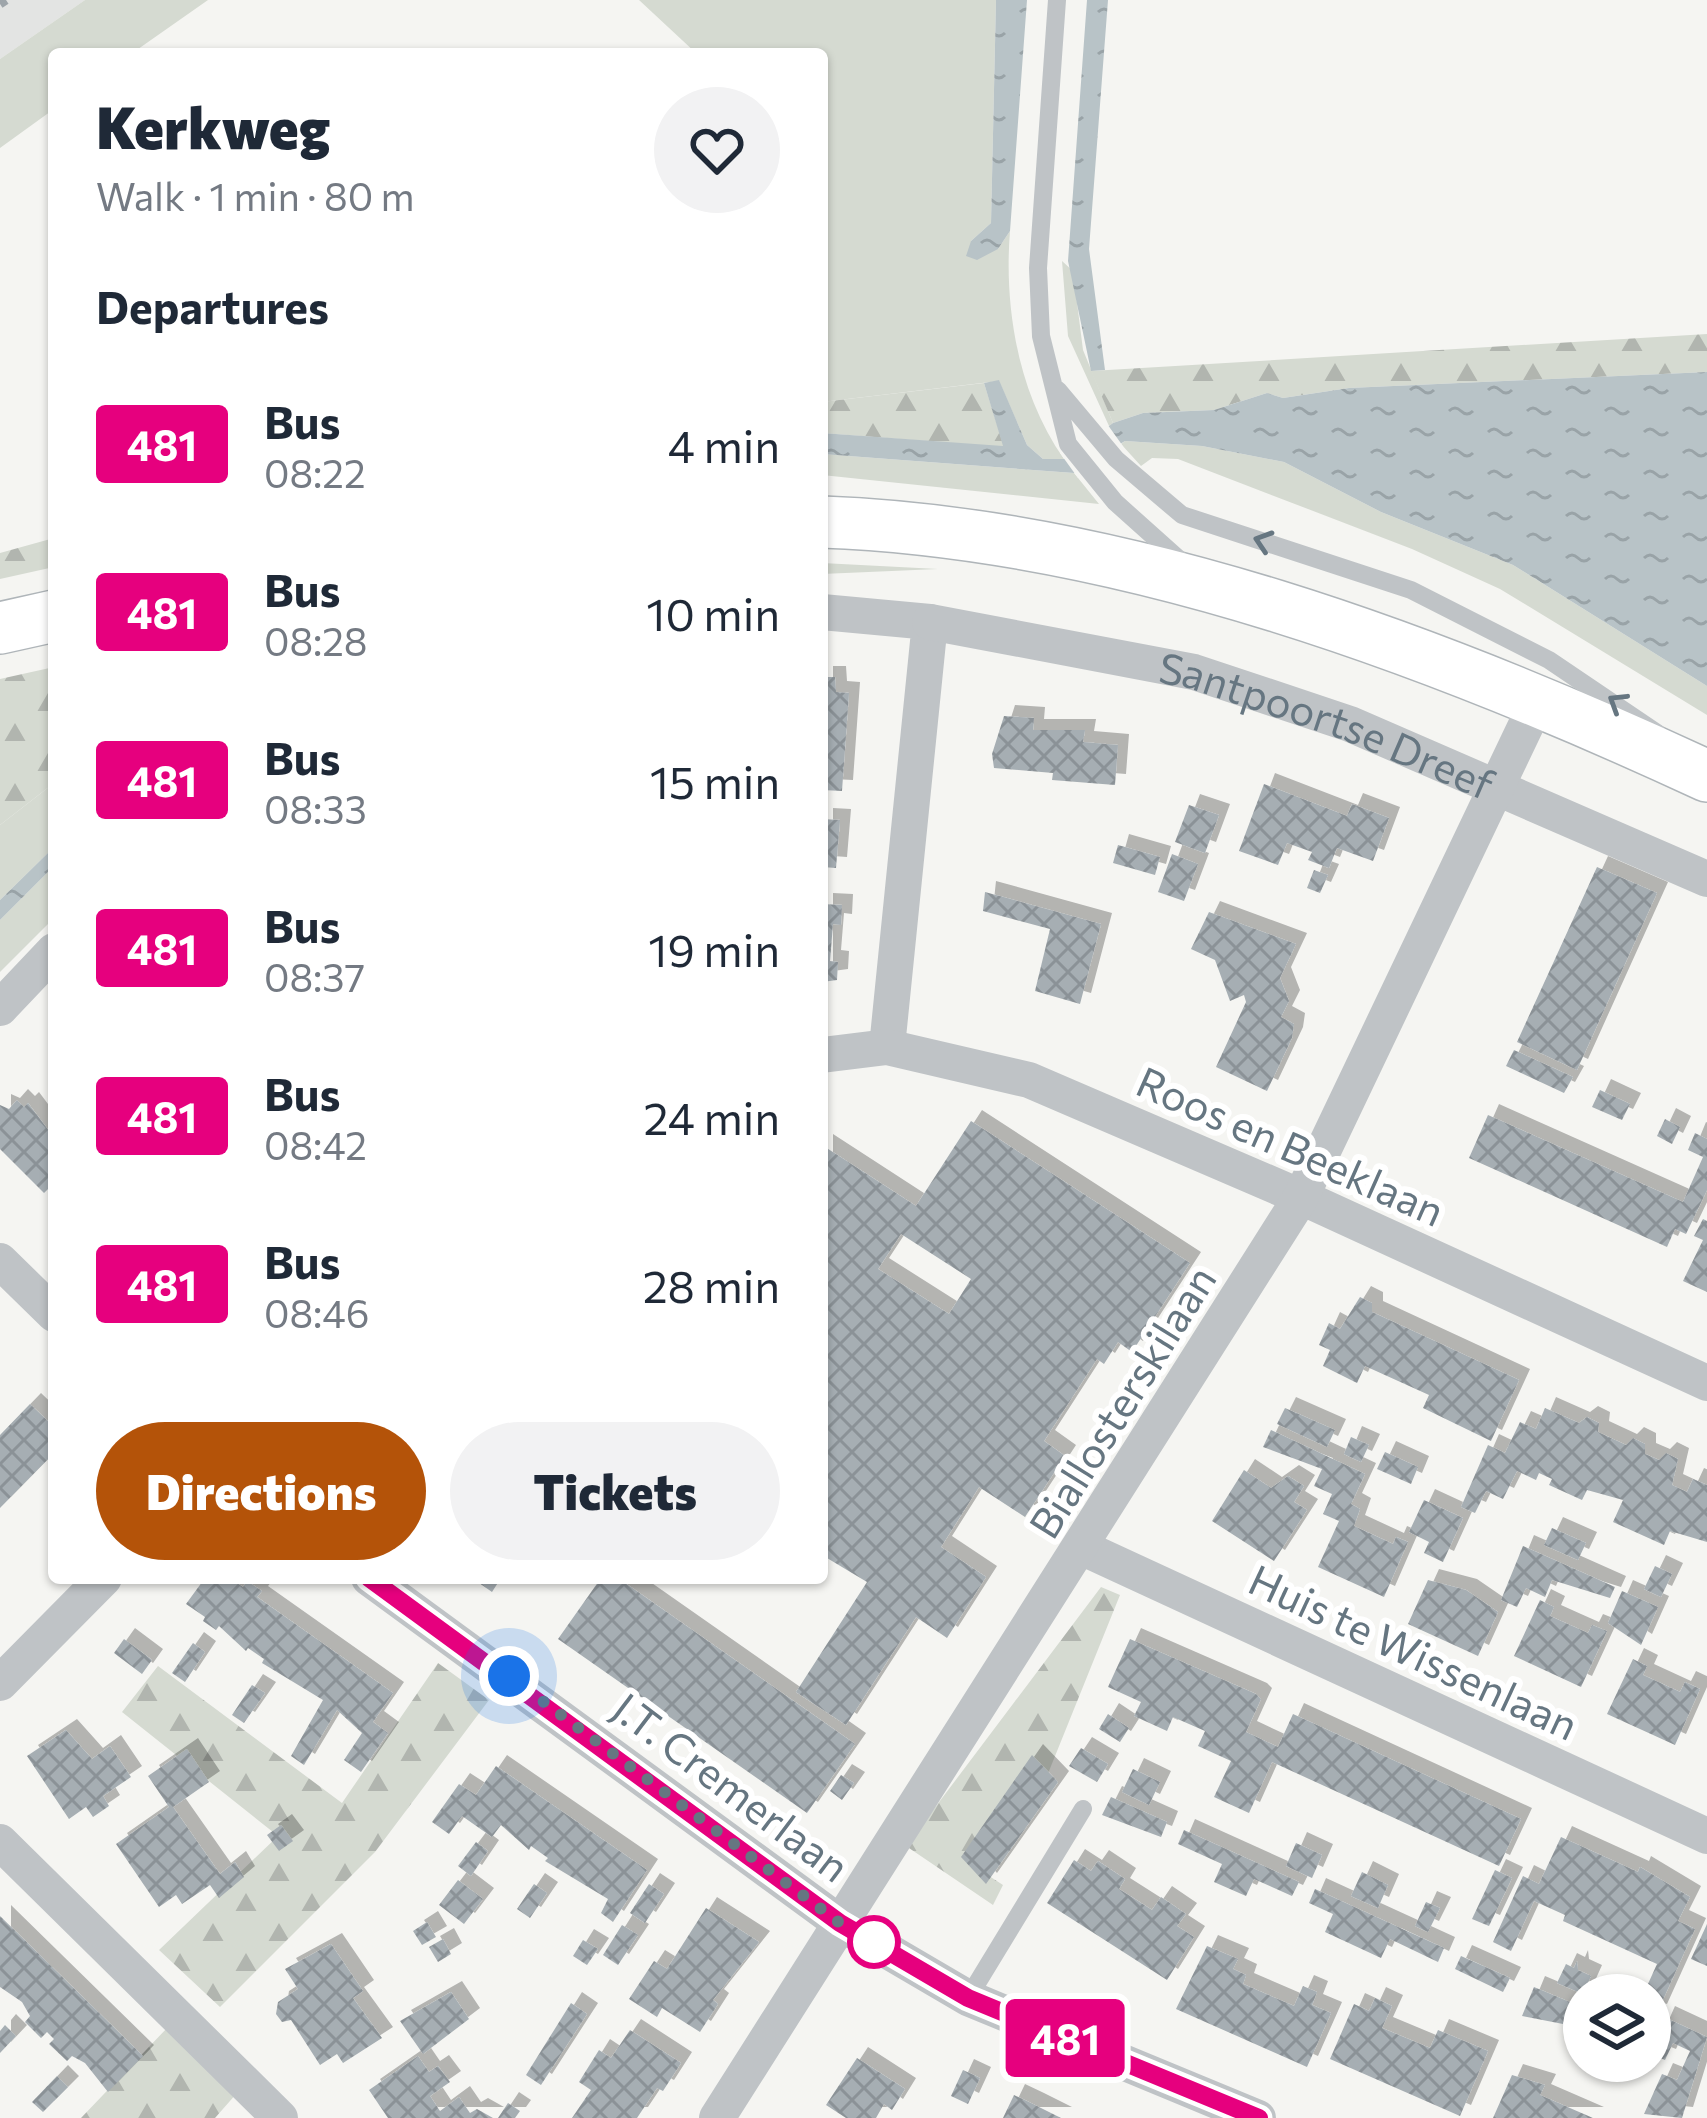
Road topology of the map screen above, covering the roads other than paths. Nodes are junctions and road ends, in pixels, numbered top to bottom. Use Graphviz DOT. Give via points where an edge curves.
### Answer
graph roads {
  1 [pos="1057,0"];
  2 [pos="1058,390"];
  3 [pos="828,523"];
  4 [pos="984,536"];
  5 [pos="1164,547"];
  6 [pos="1213,589"];
  7 [pos="828,613"];
  8 [pos="48,617"];
  9 [pos="930,622"];
  10 [pos="0,628"];
  11 [pos="1539,698"];
  12 [pos="1707,776"];
  13 [pos="1496,785"];
  14 [pos="1707,879"];
  15 [pos="48,958"];
  16 [pos="0,1008"];
  17 [pos="886,1048"];
  18 [pos="828,1054"];
  19 [pos="1301,1197"];
  20 [pos="0,1261"];
  21 [pos="48,1307"];
  22 [pos="1707,1382"];
  23 [pos="1083,1548"];
  24 [pos="98,1584"];
  25 [pos="377,1584"];
  26 [pos="0,1683"];
  27 [pos="1083,1808"];
  28 [pos="1707,1836"];
  29 [pos="0,1842"];
  30 [pos="840,1923"];
  31 [pos="968,1998"];
  32 [pos="1195,2105"];
  33 [pos="280,2118"];
  34 [pos="717,2118"];
  35 [pos="1258,2118"];
  1 -- 2 [label="lane" via="1037,293"];
  2 -- 5 [label="lane" via="1069,444 1090,477"];
  12 -- 2 [label="lane, one-way" via="1632,711 1486,626 1411,590 1182,515 1116,459"];
  3 -- 4 [label="street"];
  4 -- 5 [label="street"];
  4 -- 6 [label="street"];
  5 -- 6 [label="lane"];
  5 -- 11 [label="street" via="1402,618"];
  6 -- 11 [label="street"];
  7 -- 9 [label="street, Santpoortse Dreef"];
  8 -- 10 [label="street"];
  9 -- 13 [label="street, Santpoortse Dreef" via="1194,672"];
  9 -- 17 [label="street"];
  11 -- 12 [label="street"];
  11 -- 13 [label="street, Biallosterskilaan"];
  13 -- 14 [label="street, Santpoortse Dreef"];
  13 -- 19 [label="street, Biallosterskilaan"];
  15 -- 16 [label="street"];
  17 -- 18 [label="street, Roos en Beeklaan"];
  17 -- 19 [label="street, Roos en Beeklaan" via="1029,1080"];
  19 -- 22 [label="street, Roos en Beeklaan"];
  19 -- 23 [label="street, Biallosterskilaan"];
  20 -- 21 [label="street"];
  23 -- 28 [label="street, Huis te Wissenlaan"];
  23 -- 30 [label="street, Biallosterskilaan"];
  24 -- 26 [label="street"];
  25 -- 30 [label="street, J.T. Cremerlaan"];
  27 -- 31 [label="lane"];
  29 -- 33 [label="street"];
  30 -- 31 [label="street, J.T. Cremerlaan"];
  30 -- 34 [label="street, Biallosterskilaan"];
  31 -- 32 [label="street, J.T. Cremerlaan"];
  32 -- 35 [label="street, J.T. Cremerlaan"];
}
